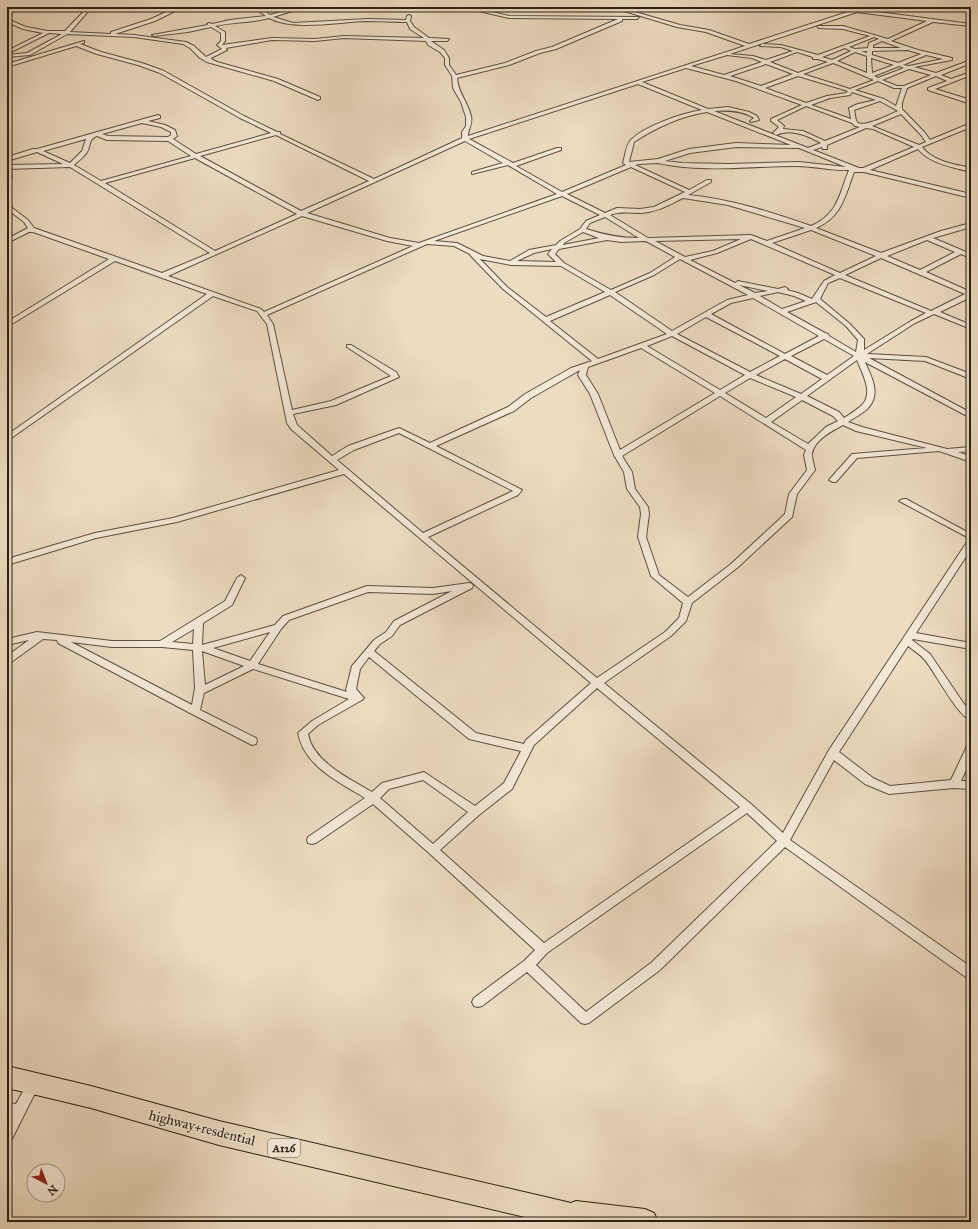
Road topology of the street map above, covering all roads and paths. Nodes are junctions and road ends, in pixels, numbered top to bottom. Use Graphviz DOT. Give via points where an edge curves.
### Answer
graph roads {
  1 [pos="87,7"];
  2 [pos="181,7"];
  3 [pos="255,7"];
  4 [pos="303,7"];
  5 [pos="613,7"];
  6 [pos="867,7"];
  7 [pos="409,8"];
  8 [pos="856,11"];
  9 [pos="629,13"];
  10 [pos="267,16"];
  11 [pos="648,18"];
  12 [pos="623,19"];
  13 [pos="7,20"];
  14 [pos="933,20"];
  15 [pos="408,21"];
  16 [pos="210,24"];
  17 [pos="971,25"];
  18 [pos="802,30"];
  19 [pos="48,32"];
  20 [pos="65,34"];
  21 [pos="107,35"];
  22 [pos="874,36"];
  23 [pos="140,37"];
  24 [pos="428,40"];
  25 [pos="448,40"];
  26 [pos="889,40"];
  27 [pos="76,44"];
  28 [pos="221,46"];
  29 [pos="749,46"];
  30 [pos="845,47"];
  31 [pos="57,50"];
  32 [pos="856,50"];
  33 [pos="872,50"];
  34 [pos="911,50"];
  35 [pos="795,52"];
  36 [pos="7,53"];
  37 [pos="929,53"];
  38 [pos="28,54"];
  39 [pos="722,55"];
  40 [pos="7,56"];
  41 [pos="869,56"];
  42 [pos="815,58"];
  43 [pos="950,59"];
  44 [pos="210,61"];
  45 [pos="971,61"];
  46 [pos="766,62"];
  47 [pos="831,62"];
  48 [pos="899,65"];
  49 [pos="960,65"];
  50 [pos="7,66"];
  51 [pos="685,67"];
  52 [pos="909,68"];
  53 [pos="971,68"];
  54 [pos="971,73"];
  55 [pos="798,74"];
  56 [pos="935,75"];
  57 [pos="726,76"];
  58 [pos="870,76"];
  59 [pos="454,77"];
  60 [pos="878,80"];
  61 [pos="951,81"];
  62 [pos="637,82"];
  63 [pos="905,87"];
  64 [pos="761,88"];
  65 [pos="851,90"];
  66 [pos="318,98"];
  67 [pos="882,100"];
  68 [pos="971,102"];
  69 [pos="807,105"];
  70 [pos="706,109"];
  71 [pos="900,110"];
  72 [pos="158,117"];
  73 [pos="773,120"];
  74 [pos="754,121"];
  75 [pos="138,122"];
  76 [pos="854,122"];
  77 [pos="745,125"];
  78 [pos="971,125"];
  79 [pos="866,126"];
  80 [pos="776,132"];
  81 [pos="278,133"];
  82 [pos="94,134"];
  83 [pos="768,135"];
  84 [pos="170,139"];
  85 [pos="465,139"];
  86 [pos="929,143"];
  87 [pos="824,144"];
  88 [pos="798,146"];
  89 [pos="919,147"];
  90 [pos="559,149"];
  91 [pos="35,150"];
  92 [pos="809,150"];
  93 [pos="821,154"];
  94 [pos="197,157"];
  95 [pos="7,159"];
  96 [pos="657,161"];
  97 [pos="71,164"];
  98 [pos="512,164"];
  99 [pos="630,165"];
  100 [pos="7,167"];
  101 [pos="858,170"];
  102 [pos="971,170"];
  103 [pos="474,173"];
  104 [pos="7,174"];
  105 [pos="7,178"];
  106 [pos="374,181"];
  107 [pos="708,181"];
  108 [pos="103,182"];
  109 [pos="689,192"];
  110 [pos="562,194"];
  111 [pos="682,196"];
  112 [pos="971,196"];
  113 [pos="7,206"];
  114 [pos="300,213"];
  115 [pos="605,214"];
  116 [pos="971,225"];
  117 [pos="811,228"];
  118 [pos="31,230"];
  119 [pos="582,230"];
  120 [pos="751,237"];
  121 [pos="606,238"];
  122 [pos="927,238"];
  123 [pos="646,239"];
  124 [pos="7,241"];
  125 [pos="427,243"];
  126 [pos="767,243"];
  127 [pos="560,246"];
  128 [pos="469,251"];
  129 [pos="960,252"];
  130 [pos="215,253"];
  131 [pos="880,256"];
  132 [pos="971,256"];
  133 [pos="115,258"];
  134 [pos="682,258"];
  135 [pos="511,263"];
  136 [pos="562,264"];
  137 [pos="920,272"];
  138 [pos="164,275"];
  139 [pos="841,275"];
  140 [pos="727,281"];
  141 [pos="785,289"];
  142 [pos="778,291"];
  143 [pos="213,293"];
  144 [pos="612,293"];
  145 [pos="971,294"];
  146 [pos="756,296"];
  147 [pos="814,300"];
  148 [pos="782,311"];
  149 [pos="933,312"];
  150 [pos="264,314"];
  151 [pos="705,314"];
  152 [pos="546,320"];
  153 [pos="7,325"];
  154 [pos="971,327"];
  155 [pos="672,334"];
  156 [pos="826,335"];
  157 [pos="641,345"];
  158 [pos="349,346"];
  159 [pos="859,356"];
  160 [pos="785,357"];
  161 [pos="598,362"];
  162 [pos="585,366"];
  163 [pos="750,376"];
  164 [pos="971,377"];
  165 [pos="828,379"];
  166 [pos="720,394"];
  167 [pos="802,396"];
  168 [pos="289,412"];
  169 [pos="971,416"];
  170 [pos="767,421"];
  171 [pos="843,422"];
  172 [pos="7,429"];
  173 [pos="16,434"];
  174 [pos="7,439"];
  175 [pos="431,445"];
  176 [pos="809,448"];
  177 [pos="971,449"];
  178 [pos="944,450"];
  179 [pos="618,454"];
  180 [pos="331,460"];
  181 [pos="971,460"];
  182 [pos="344,471"];
  183 [pos="834,480"];
  184 [pos="903,501"];
  185 [pos="423,536"];
  186 [pos="971,538"];
  187 [pos="7,562"];
  188 [pos="241,578"];
  189 [pos="473,585"];
  190 [pos="688,602"];
  191 [pos="199,621"];
  192 [pos="278,627"];
  193 [pos="40,636"];
  194 [pos="908,637"];
  195 [pos="56,638"];
  196 [pos="7,642"];
  197 [pos="162,644"];
  198 [pos="971,646"];
  199 [pos="200,648"];
  200 [pos="369,652"];
  201 [pos="7,661"];
  202 [pos="252,666"];
  203 [pos="598,682"];
  204 [pos="200,691"];
  205 [pos="359,698"];
  206 [pos="195,712"];
  207 [pos="971,717"];
  208 [pos="252,742"];
  209 [pos="526,748"];
  210 [pos="971,749"];
  211 [pos="833,753"];
  212 [pos="954,784"];
  213 [pos="971,785"];
  214 [pos="373,798"];
  215 [pos="747,807"];
  216 [pos="475,812"];
  217 [pos="312,840"];
  218 [pos="784,841"];
  219 [pos="433,850"];
  220 [pos="543,950"];
  221 [pos="528,965"];
  222 [pos="971,974"];
  223 [pos="478,1002"];
  224 [pos="7,1077"];
  225 [pos="35,1082"];
  226 [pos="13,1110"];
  227 [pos="7,1135"];
  228 [pos="562,1213"];
  229 [pos="589,1222"];
  230 [pos="646,1222"];
  1 -- 20 [label="street" via="75,25"];
  2 -- 21 [label="street" via="153,20"];
  3 -- 10 [label="street"];
  4 -- 10 [label="street"];
  5 -- 9 [label="street"];
  6 -- 8 [label="street"];
  7 -- 12 [label="street" via="470,8 509,17"];
  7 -- 15 [label="street"];
  8 -- 14 [label="street"];
  8 -- 18 [label="street"];
  9 -- 11 [label="street"];
  9 -- 12 [label="street"];
  10 -- 15 [label="street" via="295,24"];
  10 -- 16 [label="street"];
  11 -- 12 [label="street"];
  11 -- 29 [label="street" via="707,31"];
  12 -- 59 [label="street" via="554,48 507,64"];
  13 -- 19 [label="street" via="25,28"];
  14 -- 17 [label="street"];
  14 -- 26 [label="street"];
  15 -- 24 [label="street" via="412,28"];
  16 -- 23 [label="street" via="188,31"];
  16 -- 28 [label="street" via="223,32 223,41 219,45"];
  18 -- 22 [label="street" via="842,25"];
  18 -- 29 [label="street"];
  19 -- 20 [label="street"];
  19 -- 36 [label="street"];
  20 -- 21 [label="street"];
  20 -- 38 [label="street"];
  21 -- 23 [label="street"];
  21 -- 27 [label="street"];
  22 -- 26 [label="street"];
  22 -- 30 [label="street"];
  23 -- 44 [label="street" via="187,44"];
  24 -- 25 [label="street"];
  24 -- 28 [label="street" via="344,37 315,40 272,39"];
  24 -- 59 [label="street" via="446,55 447,65"];
  26 -- 33 [label="street" via="871,44"];
  26 -- 34 [label="street"];
  27 -- 31 [label="street"];
  27 -- 81 [label="street" via="99,54 162,72 242,117"];
  28 -- 44 [label="street" via="224,49 207,58"];
  29 -- 35 [label="street" via="768,44"];
  29 -- 39 [label="street"];
  30 -- 32 [label="street"];
  30 -- 42 [label="street"];
  31 -- 38 [label="street"];
  31 -- 50 [label="street"];
  32 -- 33 [label="street"];
  32 -- 41 [label="street"];
  32 -- 47 [label="street"];
  33 -- 34 [label="street"];
  33 -- 41 [label="street"];
  34 -- 37 [label="street"];
  35 -- 42 [label="street"];
  35 -- 46 [label="street"];
  37 -- 43 [label="street"];
  37 -- 48 [label="street"];
  38 -- 40 [label="street"];
  39 -- 46 [label="street" via="748,56"];
  39 -- 51 [label="street"];
  41 -- 48 [label="street"];
  41 -- 58 [label="street"];
  42 -- 47 [label="street"];
  43 -- 49 [label="street"];
  43 -- 52 [label="street"];
  44 -- 66 [label="street" via="276,80"];
  45 -- 49 [label="street"];
  46 -- 55 [label="street"];
  46 -- 57 [label="street"];
  47 -- 55 [label="street"];
  47 -- 58 [label="street"];
  48 -- 52 [label="street"];
  48 -- 58 [label="street"];
  49 -- 53 [label="street"];
  49 -- 56 [label="street"];
  51 -- 57 [label="street"];
  51 -- 62 [label="street"];
  52 -- 56 [label="street"];
  52 -- 60 [label="street"];
  54 -- 61 [label="street"];
  55 -- 64 [label="street"];
  55 -- 65 [label="street"];
  56 -- 61 [label="street"];
  56 -- 63 [label="street"];
  57 -- 64 [label="street"];
  58 -- 60 [label="street"];
  59 -- 85 [label="street" via="455,88 464,102 469,117"];
  60 -- 63 [label="street"];
  60 -- 65 [label="street"];
  61 -- 68 [label="street" via="930,88"];
  62 -- 70 [label="street"];
  62 -- 85 [label="street"];
  63 -- 71 [label="street" via="899,103"];
  64 -- 69 [label="street"];
  65 -- 67 [label="street"];
  65 -- 69 [label="street" via="848,94 840,94"];
  67 -- 71 [label="street"];
  67 -- 76 [label="street" via="860,104 850,109"];
  69 -- 73 [label="street"];
  69 -- 76 [label="street"];
  70 -- 74 [label="street" via="736,110 754,116 757,119"];
  70 -- 77 [label="street"];
  70 -- 99 [label="street" via="659,126 635,139 630,144 630,153 625,160"];
  71 -- 79 [label="street"];
  71 -- 86 [label="street"];
  72 -- 75 [label="street"];
  73 -- 74 [label="street"];
  73 -- 80 [label="street" via="782,127"];
  74 -- 77 [label="street"];
  75 -- 82 [label="street"];
  75 -- 84 [label="street" via="168,128 173,131 174,136"];
  76 -- 79 [label="street"];
  77 -- 83 [label="street"];
  78 -- 86 [label="street"];
  79 -- 87 [label="street"];
  79 -- 89 [label="street"];
  80 -- 83 [label="street"];
  80 -- 87 [label="street" via="796,131"];
  81 -- 94 [label="street"];
  81 -- 106 [label="street"];
  82 -- 84 [label="street" via="107,138"];
  82 -- 91 [label="street"];
  82 -- 97 [label="street" via="87,141 85,151"];
  83 -- 88 [label="street"];
  84 -- 94 [label="street"];
  85 -- 98 [label="street"];
  85 -- 106 [label="street"];
  86 -- 89 [label="street"];
  87 -- 92 [label="street"];
  87 -- 93 [label="street"];
  88 -- 92 [label="street"];
  88 -- 96 [label="street" via="736,145 689,151"];
  89 -- 101 [label="street"];
  89 -- 102 [label="street" via="922,152 934,158"];
  90 -- 98 [label="street"];
  91 -- 95 [label="street"];
  91 -- 97 [label="street"];
  92 -- 93 [label="street"];
  93 -- 101 [label="street"];
  94 -- 108 [label="street"];
  94 -- 114 [label="street"];
  96 -- 99 [label="street"];
  96 -- 101 [label="street" via="682,165 729,166 799,164"];
  97 -- 100 [label="street"];
  97 -- 108 [label="street"];
  98 -- 103 [label="street"];
  98 -- 110 [label="street"];
  99 -- 109 [label="street"];
  99 -- 110 [label="street"];
  101 -- 112 [label="street"];
  101 -- 117 [label="street" via="834,214"];
  104 -- 105 [label="street"];
  106 -- 114 [label="street"];
  107 -- 109 [label="street"];
  108 -- 130 [label="street"];
  109 -- 111 [label="street"];
  110 -- 115 [label="street"];
  110 -- 125 [label="street"];
  111 -- 115 [label="street" via="655,209 617,210"];
  111 -- 117 [label="street" via="731,204"];
  113 -- 118 [label="street" via="26,221"];
  114 -- 125 [label="street" via="404,244"];
  114 -- 130 [label="street"];
  115 -- 119 [label="street" via="588,222"];
  115 -- 123 [label="street"];
  116 -- 122 [label="street"];
  117 -- 126 [label="street"];
  117 -- 131 [label="street"];
  118 -- 124 [label="street"];
  118 -- 133 [label="street"];
  119 -- 121 [label="street"];
  119 -- 127 [label="street" via="562,242"];
  120 -- 123 [label="street"];
  120 -- 126 [label="street"];
  120 -- 134 [label="street" via="715,252"];
  121 -- 123 [label="street"];
  121 -- 127 [label="street"];
  122 -- 129 [label="street"];
  122 -- 131 [label="street"];
  123 -- 134 [label="street"];
  125 -- 128 [label="street" via="455,244"];
  125 -- 150 [label="street"];
  126 -- 139 [label="street"];
  127 -- 135 [label="street" via="534,250"];
  127 -- 136 [label="street" via="551,254"];
  128 -- 135 [label="street" via="487,259"];
  128 -- 152 [label="street" via="505,288"];
  129 -- 132 [label="street"];
  129 -- 137 [label="street"];
  130 -- 138 [label="street"];
  131 -- 137 [label="street"];
  131 -- 139 [label="street"];
  133 -- 138 [label="street"];
  133 -- 153 [label="street"];
  134 -- 140 [label="street"];
  134 -- 144 [label="street"];
  135 -- 136 [label="street"];
  136 -- 144 [label="street"];
  137 -- 145 [label="street"];
  138 -- 143 [label="street"];
  139 -- 147 [label="street" via="826,282"];
  139 -- 149 [label="street"];
  140 -- 142 [label="street"];
  140 -- 146 [label="street"];
  141 -- 142 [label="street"];
  142 -- 146 [label="street"];
  142 -- 147 [label="street"];
  143 -- 150 [label="street" via="251,306"];
  143 -- 173 [label="street"];
  144 -- 152 [label="street"];
  144 -- 155 [label="street"];
  145 -- 149 [label="street"];
  146 -- 148 [label="street"];
  146 -- 151 [label="street" via="729,301"];
  147 -- 148 [label="street"];
  147 -- 159 [label="street" via="848,325 862,340"];
  148 -- 156 [label="street"];
  149 -- 154 [label="street"];
  149 -- 159 [label="street"];
  150 -- 168 [label="street" via="270,324"];
  151 -- 155 [label="street"];
  151 -- 160 [label="street"];
  152 -- 161 [label="street"];
  155 -- 157 [label="street"];
  155 -- 163 [label="street"];
  156 -- 159 [label="street"];
  156 -- 160 [label="street"];
  157 -- 161 [label="street"];
  157 -- 166 [label="street"];
  158 -- 168 [label="street" via="395,377 333,403"];
  159 -- 164 [label="street" via="926,359"];
  159 -- 165 [label="street"];
  159 -- 169 [label="street"];
  159 -- 171 [label="street" via="871,385 870,398 866,406"];
  160 -- 163 [label="street"];
  160 -- 165 [label="street"];
  161 -- 162 [label="street"];
  162 -- 175 [label="street" via="541,388 512,409"];
  162 -- 179 [label="street" via="582,375 594,394"];
  163 -- 166 [label="street"];
  163 -- 167 [label="street"];
  165 -- 167 [label="street"];
  166 -- 170 [label="street"];
  166 -- 179 [label="street"];
  167 -- 170 [label="street"];
  167 -- 171 [label="street" via="836,414"];
  168 -- 180 [label="street" via="292,425"];
  170 -- 176 [label="street"];
  171 -- 176 [label="street" via="829,429"];
  171 -- 178 [label="street" via="859,429"];
  172 -- 173 [label="street"];
  173 -- 174 [label="street"];
  175 -- 180 [label="street" via="399,430 351,448"];
  175 -- 185 [label="street" via="518,491"];
  176 -- 190 [label="street" via="811,470 793,494 789,515 734,566"];
  177 -- 178 [label="street"];
  178 -- 181 [label="street"];
  178 -- 183 [label="street" via="855,456"];
  179 -- 190 [label="street" via="628,472 631,489 644,507 646,514 642,537 655,576"];
  180 -- 182 [label="street"];
  182 -- 185 [label="street"];
  182 -- 187 [label="street" via="174,520 95,536"];
  184 -- 186 [label="street"];
  185 -- 189 [label="street"];
  186 -- 194 [label="street"];
  188 -- 191 [label="street" via="229,603"];
  189 -- 192 [label="street" via="433,591 367,589 286,618"];
  189 -- 200 [label="street" via="397,623"];
  189 -- 203 [label="street"];
  190 -- 203 [label="street" via="683,619 668,634"];
  191 -- 197 [label="street"];
  191 -- 199 [label="street"];
  192 -- 199 [label="street"];
  192 -- 202 [label="street"];
  193 -- 195 [label="street"];
  193 -- 196 [label="street"];
  193 -- 201 [label="street"];
  194 -- 198 [label="street"];
  194 -- 207 [label="street" via="927,656"];
  194 -- 211 [label="street"];
  195 -- 197 [label="street" via="112,644"];
  195 -- 206 [label="street"];
  197 -- 199 [label="street"];
  199 -- 202 [label="street"];
  199 -- 204 [label="street"];
  200 -- 205 [label="street" via="355,668 351,690"];
  200 -- 209 [label="street" via="473,736"];
  202 -- 204 [label="street"];
  202 -- 205 [label="street"];
  203 -- 209 [label="street"];
  203 -- 215 [label="street"];
  204 -- 206 [label="street"];
  205 -- 214 [label="street" via="315,723 303,733 305,744 324,767"];
  206 -- 208 [label="street"];
  209 -- 216 [label="street" via="508,786"];
  210 -- 212 [label="street"];
  211 -- 212 [label="street" via="869,781 888,790"];
  211 -- 218 [label="street"];
  212 -- 213 [label="street"];
  214 -- 216 [label="street" via="386,786 424,776"];
  214 -- 217 [label="street"];
  214 -- 219 [label="street"];
  215 -- 218 [label="street"];
  215 -- 220 [label="street"];
  216 -- 219 [label="street"];
  218 -- 221 [label="street" via="656,966 585,1019"];
  218 -- 222 [label="street"];
  219 -- 220 [label="street"];
  220 -- 221 [label="street"];
  221 -- 223 [label="street"];
  224 -- 225 [label="highway, highway+resdential / A126"];
  225 -- 226 [label="street"];
  225 -- 228 [label="highway, highway+resdential / A126" via="219,1133"];
  226 -- 227 [label="street"];
  228 -- 229 [label="highway, A126"];
  228 -- 230 [label="highway, A126"];
}
